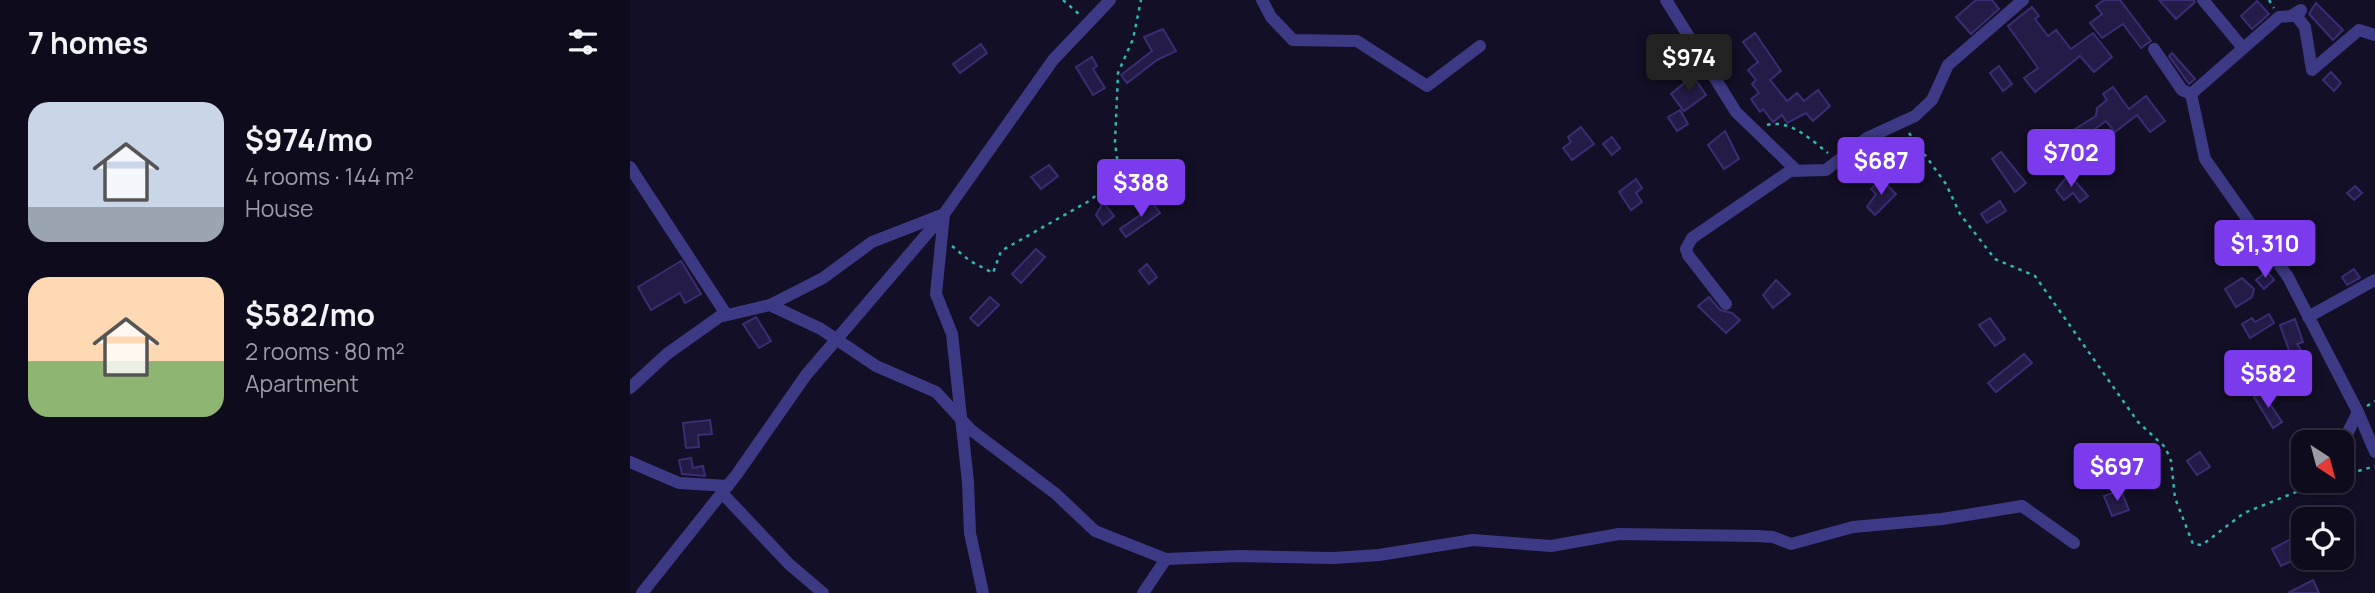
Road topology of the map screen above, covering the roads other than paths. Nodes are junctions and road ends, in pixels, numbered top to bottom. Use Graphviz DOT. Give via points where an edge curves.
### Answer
graph roads {
  1 [pos="1110,0"];
  2 [pos="1262,0"];
  3 [pos="1667,0"];
  4 [pos="2023,0"];
  5 [pos="2203,0"];
  6 [pos="2375,35"];
  7 [pos="1480,46"];
  8 [pos="2244,48"];
  9 [pos="2154,49"];
  10 [pos="2192,94"];
  11 [pos="630,167"];
  12 [pos="1795,169"];
  13 [pos="944,214"];
  14 [pos="2375,280"];
  15 [pos="1726,304"];
  16 [pos="770,305"];
  17 [pos="726,314"];
  18 [pos="2308,317"];
  19 [pos="836,339"];
  20 [pos="630,388"];
  21 [pos="2358,412"];
  22 [pos="960,417"];
  23 [pos="2349,430"];
  24 [pos="2375,452"];
  25 [pos="630,462"];
  26 [pos="725,490"];
  27 [pos="2074,543"];
  28 [pos="1166,559"];
  29 [pos="642,593"];
  30 [pos="822,593"];
  31 [pos="983,593"];
  32 [pos="1143,593"];
  1 -- 13 [label="street" via="1042,75"];
  2 -- 7 [label="street" via="1270,17 1293,40 1357,41 1427,86"];
  3 -- 12 [label="street" via="1725,97"];
  4 -- 12 [label="street" via="1948,65 1929,104 1867,138 1821,172"];
  5 -- 8 [label="street"];
  6 -- 8 [label="street" via="2359,30 2312,70 2305,27 2297,17 2301,10 2279,17"];
  8 -- 10 [label="street"];
  9 -- 10 [label="street" via="2182,90"];
  10 -- 18 [label="street" via="2205,159 2277,259"];
  11 -- 17 [label="street"];
  12 -- 15 [label="street" via="1715,220 1687,244 1688,255"];
  13 -- 16 [label="street" via="872,242 823,278"];
  13 -- 19 [label="street"];
  13 -- 22 [label="street" via="936,294 952,334"];
  14 -- 18 [label="street"];
  16 -- 17 [label="street"];
  16 -- 19 [label="street"];
  17 -- 20 [label="street" via="690,335"];
  18 -- 21 [label="street"];
  19 -- 22 [label="street" via="877,366 936,392"];
  19 -- 26 [label="street" via="789,397"];
  21 -- 23 [label="street"];
  21 -- 24 [label="street"];
  22 -- 28 [label="street" via="1095,531"];
  22 -- 31 [label="street" via="970,533"];
  25 -- 26 [label="street" via="679,483"];
  26 -- 29 [label="street"];
  26 -- 30 [label="street" via="789,564"];
  27 -- 28 [label="street" via="2022,506 1853,527 1791,544 1756,536 1619,534 1551,546 1453,541 1334,558"];
  28 -- 32 [label="street"];
}
